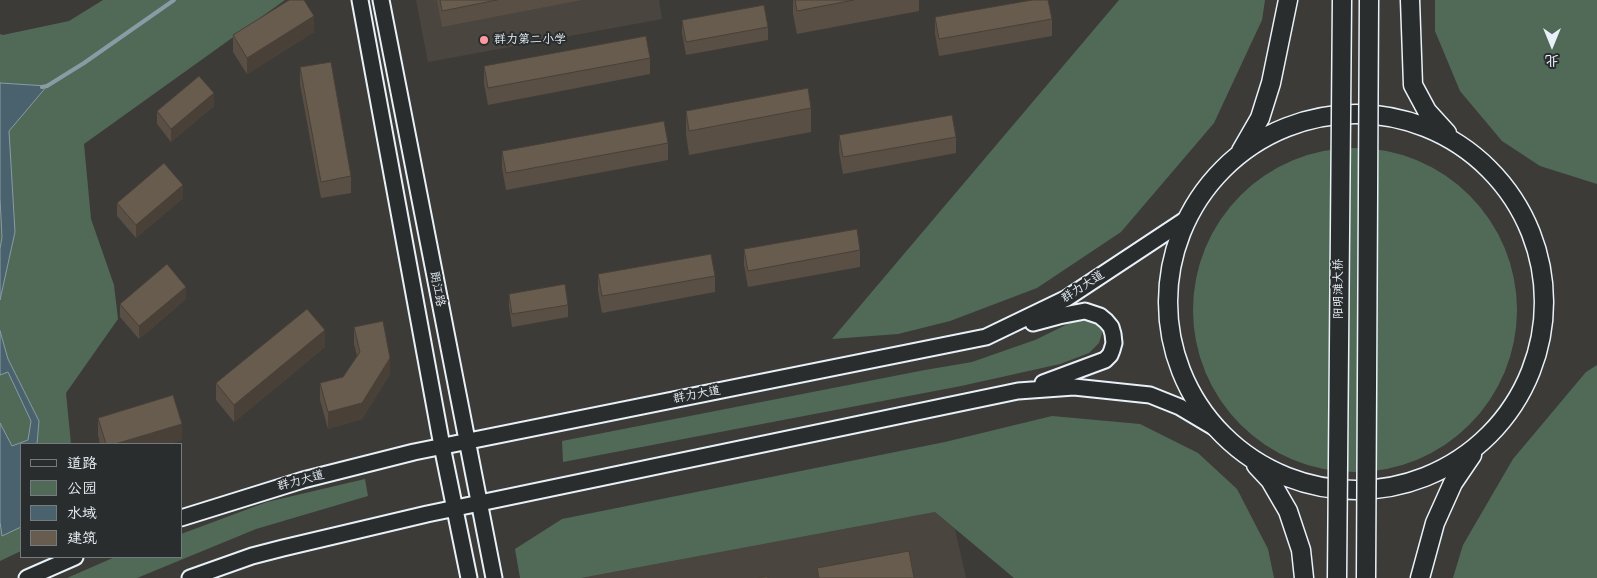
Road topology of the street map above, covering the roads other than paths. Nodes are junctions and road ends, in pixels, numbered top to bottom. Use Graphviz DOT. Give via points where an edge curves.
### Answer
graph roads {
  1 [pos="360,0"];
  2 [pos="381,0"];
  3 [pos="1288,0"];
  4 [pos="1342,0"];
  5 [pos="1369,0"];
  6 [pos="1410,0"];
  7 [pos="1454,141"];
  8 [pos="1239,154"];
  9 [pos="1188,218"];
  10 [pos="986,337"];
  11 [pos="1018,391"];
  12 [pos="1217,429"];
  13 [pos="466,441"];
  14 [pos="1478,445"];
  15 [pos="442,446"];
  16 [pos="1245,454"];
  17 [pos="480,503"];
  18 [pos="455,509"];
  19 [pos="182,518"];
  20 [pos="73,558"];
  21 [pos="27,578"];
  22 [pos="190,578"];
  23 [pos="469,578"];
  24 [pos="494,578"];
  25 [pos="1304,578"];
  26 [pos="1337,578"];
  27 [pos="1366,578"];
  28 [pos="1420,578"];
  1 -- 15 [label="main road, 朗江路"];
  2 -- 13 [label="main road, 朗江路"];
  3 -- 8 [label="highway" via="1260,118"];
  4 -- 26 [label="highway, 阳明滩大桥, bridge"];
  5 -- 27 [label="highway, bridge"];
  6 -- 7 [label="highway" via="1413,86 1427,111"];
  7 -- 8 [label="highway" via="1425,127 1394,118 1361,114 1328,116 1297,123 1267,136"];
  7 -- 14 [label="highway" via="1488,166 1522,212 1542,266 1545,295 1544,324 1528,379 1515,404"];
  8 -- 9 [label="highway" via="1210,183"];
  9 -- 10 [label="main road, 群力大道" via="1067,298"];
  9 -- 12 [label="highway" via="1176,248 1169,279 1168,312 1172,344 1197,403"];
  10 -- 11 [label="main road" via="1085,311 1100,316 1111,327 1114,343 1105,360"];
  10 -- 13 [label="main road, 群力大道"];
  11 -- 12 [label="main road" via="1074,387 1150,395 1180,407"];
  11 -- 17 [label="main road"];
  12 -- 16 [label="highway"];
  13 -- 15 [label="main road, 群力大道"];
  13 -- 17 [label="main road, 朗江路"];
  14 -- 16 [label="highway" via="1425,477 1363,490 1301,482"];
  14 -- 28 [label="highway" via="1453,484 1434,523"];
  15 -- 18 [label="main road, 朗江路"];
  15 -- 19 [label="main road, 群力大道" via="303,480"];
  16 -- 25 [label="highway" via="1270,480 1288,511 1301,550"];
  17 -- 18 [label="main road"];
  17 -- 24 [label="main road, 朗江路"];
  18 -- 22 [label="main road" via="252,556"];
  18 -- 23 [label="main road, 朗江路"];
  20 -- 21 [label="main road"];
}
